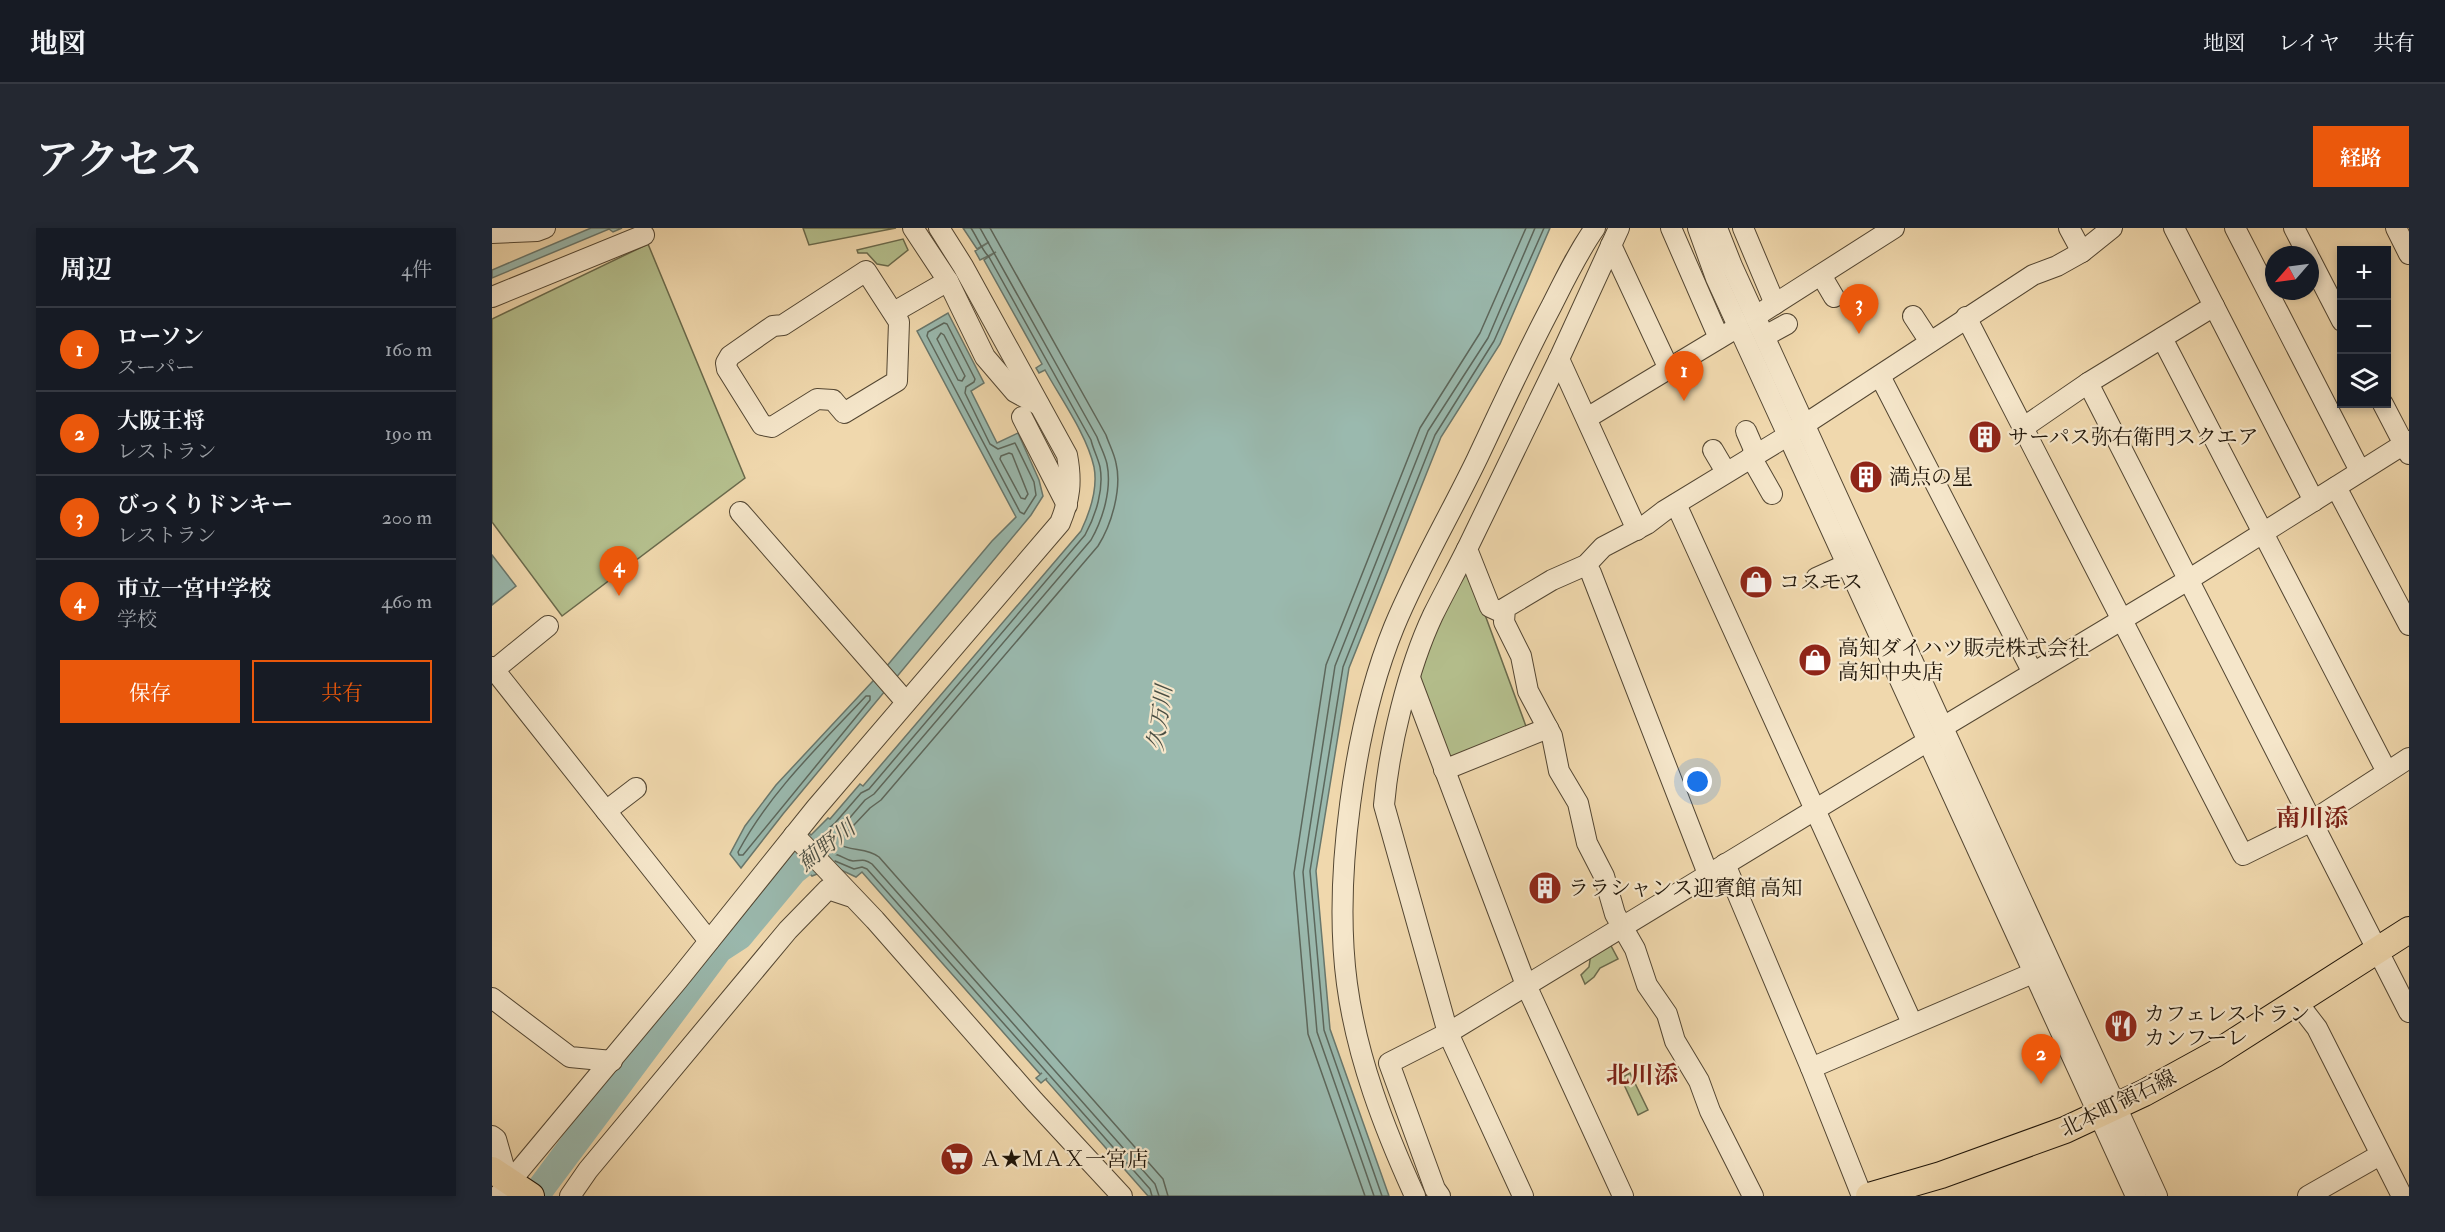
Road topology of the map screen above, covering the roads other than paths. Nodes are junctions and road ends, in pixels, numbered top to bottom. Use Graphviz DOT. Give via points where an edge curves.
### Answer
graph roads {
  1 [pos="545,228"];
  2 [pos="913,228"];
  3 [pos="939,228"];
  4 [pos="1594,228"];
  5 [pos="1671,228"];
  6 [pos="1698,228"];
  7 [pos="1718,228"];
  8 [pos="1743,228"];
  9 [pos="1894,228"];
  10 [pos="2069,228"];
  11 [pos="2112,228"];
  12 [pos="2235,228"];
  13 [pos="2294,228"];
  14 [pos="2396,228"];
  15 [pos="492,233"];
  16 [pos="644,235"];
  17 [pos="1584,237"];
  18 [pos="1615,237"];
  19 [pos="2176,237"];
  20 [pos="2303,246"];
  21 [pos="2082,252"];
  22 [pos="2409,254"];
  23 [pos="1821,275"];
  24 [pos="2319,276"];
  25 [pos="948,281"];
  26 [pos="492,297"];
  27 [pos="1834,297"];
  28 [pos="1775,304"];
  29 [pos="1975,306"];
  30 [pos="2214,306"];
  31 [pos="2337,311"];
  32 [pos="894,312"];
  33 [pos="1756,316"];
  34 [pos="1913,316"];
  35 [pos="1786,324"];
  36 [pos="1738,327"];
  37 [pos="1765,336"];
  38 [pos="2162,338"];
  39 [pos="1930,342"];
  40 [pos="1713,346"];
  41 [pos="1559,359"];
  42 [pos="1669,369"];
  43 [pos="1880,376"];
  44 [pos="2088,383"];
  45 [pos="1039,405"];
  46 [pos="2386,408"];
  47 [pos="1022,417"];
  48 [pos="1587,418"];
  49 [pos="1804,424"];
  50 [pos="2024,427"];
  51 [pos="1746,431"];
  52 [pos="1787,436"];
  53 [pos="2407,446"];
  54 [pos="1713,450"];
  55 [pos="1754,455"];
  56 [pos="2361,471"];
  57 [pos="1726,472"];
  58 [pos="2336,487"];
  59 [pos="1772,494"];
  60 [pos="2314,501"];
  61 [pos="1676,504"];
  62 [pos="1067,505"];
  63 [pos="740,512"];
  64 [pos="1637,530"];
  65 [pos="2263,533"];
  66 [pos="1467,549"];
  67 [pos="1847,564"];
  68 [pos="1586,565"];
  69 [pos="1816,578"];
  70 [pos="2188,580"];
  71 [pos="1503,613"];
  72 [pos="2121,620"];
  73 [pos="2409,625"];
  74 [pos="548,626"];
  75 [pos="493,668"];
  76 [pos="2033,673"];
  77 [pos="1410,678"];
  78 [pos="906,702"];
  79 [pos="1943,727"];
  80 [pos="1548,728"];
  81 [pos="1928,741"];
  82 [pos="2409,758"];
  83 [pos="1444,770"];
  84 [pos="2387,772"];
  85 [pos="636,788"];
  86 [pos="1815,810"];
  87 [pos="606,811"];
  88 [pos="2312,821"];
  89 [pos="794,835"];
  90 [pos="1725,864"];
  91 [pos="1708,874"];
  92 [pos="844,889"];
  93 [pos="1620,927"];
  94 [pos="2409,930"];
  95 [pos="709,941"];
  96 [pos="2378,951"];
  97 [pos="2033,973"];
  98 [pos="1535,995"];
  99 [pos="492,998"];
  100 [pos="2297,1002"];
  101 [pos="2409,1012"];
  102 [pos="1912,1023"];
  103 [pos="1448,1033"];
  104 [pos="612,1060"];
  105 [pos="1811,1068"];
  106 [pos="2108,1110"];
  107 [pos="492,1136"];
  108 [pos="2380,1155"];
  109 [pos="509,1186"];
  110 [pos="1437,1194"];
  111 [pos="570,1196"];
  112 [pos="1122,1196"];
  113 [pos="1415,1196"];
  114 [pos="1523,1196"];
  115 [pos="1623,1196"];
  116 [pos="1752,1196"];
  117 [pos="1862,1196"];
  118 [pos="1869,1196"];
  119 [pos="2136,1196"];
  120 [pos="2157,1196"];
  121 [pos="2308,1196"];
  122 [pos="2402,1196"];
  1 -- 15 [label="street"];
  2 -- 25 [label="street"];
  3 -- 45 [label="street"];
  4 -- 17 [label="street"];
  5 -- 40 [label="street"];
  6 -- 36 [label="street"];
  7 -- 33 [label="street"];
  8 -- 28 [label="street"];
  9 -- 23 [label="street"];
  10 -- 21 [label="street"];
  11 -- 21 [label="street"];
  12 -- 56 [label="street"];
  13 -- 20 [label="street"];
  14 -- 22 [label="street"];
  16 -- 26 [label="street"];
  17 -- 113 [label="street" via="1409,593 1374,684 1358,760 1347,840 1342,926 1347,984 1373,1094"];
  18 -- 41 [label="street"];
  18 -- 42 [label="street"];
  19 -- 30 [label="street" via="2192,274"];
  21 -- 29 [label="street"];
  23 -- 27 [label="street"];
  23 -- 28 [label="street"];
  24 -- 31 [label="street"];
  25 -- 32 [label="street"];
  25 -- 45 [label="street" via="985,357 1015,392"];
  28 -- 33 [label="street"];
  29 -- 39 [label="street"];
  29 -- 50 [label="street"];
  30 -- 38 [label="street"];
  30 -- 60 [label="street"];
  32 -- 32 [label="street" via="866,271 730,356 727,369 767,427 817,399 833,400 844,413 897,381 899,322"];
  33 -- 37 [label="street"];
  34 -- 39 [label="street"];
  35 -- 37 [label="street"];
  36 -- 40 [label="street"];
  36 -- 52 [label="street"];
  37 -- 49 [label="street"];
  38 -- 44 [label="street"];
  38 -- 65 [label="street"];
  39 -- 43 [label="street"];
  40 -- 42 [label="street"];
  41 -- 48 [label="street"];
  41 -- 66 [label="street"];
  42 -- 48 [label="street"];
  43 -- 49 [label="street" via="1841,391"];
  43 -- 76 [label="street"];
  44 -- 50 [label="street"];
  44 -- 70 [label="street"];
  45 -- 62 [label="street" via="1067,455"];
  46 -- 53 [label="street"];
  47 -- 62 [label="street"];
  48 -- 64 [label="street"];
  49 -- 52 [label="street"];
  49 -- 79 [label="street"];
  50 -- 72 [label="street"];
  51 -- 55 [label="street"];
  52 -- 55 [label="street"];
  52 -- 67 [label="street"];
  53 -- 56 [label="street"];
  54 -- 57 [label="street"];
  55 -- 57 [label="street"];
  55 -- 59 [label="street"];
  56 -- 58 [label="street"];
  57 -- 61 [label="street"];
  58 -- 60 [label="street"];
  58 -- 73 [label="street"];
  60 -- 65 [label="street"];
  61 -- 64 [label="street"];
  61 -- 86 [label="street"];
  62 -- 78 [label="street" via="1060,523"];
  63 -- 78 [label="street"];
  64 -- 68 [label="street" via="1603,547"];
  65 -- 70 [label="street"];
  65 -- 84 [label="street"];
  66 -- 71 [label="street" via="1490,607"];
  66 -- 77 [label="street" via="1432,616"];
  67 -- 69 [label="street"];
  67 -- 81 [label="street"];
  68 -- 71 [label="street" via="1552,580 1505,608"];
  68 -- 91 [label="street"];
  70 -- 72 [label="street"];
  70 -- 88 [label="street"];
  71 -- 80 [label="street" via="1521,656 1531,698"];
  72 -- 76 [label="street"];
  72 -- 88 [label="street" via="2243,855"];
  74 -- 75 [label="street"];
  75 -- 87 [label="street"];
  76 -- 79 [label="street"];
  77 -- 83 [label="street"];
  77 -- 103 [label="street" via="1386,773 1384,805"];
  78 -- 89 [label="street"];
  79 -- 106 [label="street"];
  80 -- 83 [label="street"];
  80 -- 93 [label="street" via="1559,771 1578,803 1587,843 1604,876"];
  81 -- 86 [label="street"];
  81 -- 97 [label="street"];
  82 -- 84 [label="street"];
  83 -- 98 [label="street"];
  84 -- 88 [label="street"];
  85 -- 87 [label="street"];
  86 -- 90 [label="street"];
  86 -- 102 [label="street"];
  87 -- 95 [label="street"];
  88 -- 96 [label="street"];
  89 -- 92 [label="street"];
  89 -- 95 [label="street"];
  90 -- 91 [label="street"];
  90 -- 105 [label="street"];
  91 -- 93 [label="street"];
  92 -- 111 [label="street" via="828,889 788,930"];
  92 -- 112 [label="street"];
  93 -- 98 [label="street"];
  93 -- 116 [label="street" via="1635,950 1647,985 1667,1014 1675,1041 1699,1081"];
  94 -- 96 [label="main road, 北本町領石線"];
  95 -- 104 [label="street"];
  96 -- 100 [label="main road, 北本町領石線"];
  96 -- 101 [label="street"];
  97 -- 102 [label="street" via="1920,1023"];
  97 -- 106 [label="street"];
  98 -- 103 [label="street"];
  98 -- 115 [label="street" via="1603,1139"];
  99 -- 104 [label="street" via="570,1057"];
  100 -- 106 [label="main road, 北本町領石線" via="2215,1054"];
  100 -- 108 [label="street" via="2317,1028"];
  102 -- 105 [label="street"];
  103 -- 110 [label="street" via="1389,1063"];
  103 -- 114 [label="street"];
  104 -- 109 [label="street"];
  105 -- 117 [label="street"];
  106 -- 118 [label="main road, 北本町領石線" via="2017,1148"];
  106 -- 119 [label="street"];
  106 -- 120 [label="street"];
  107 -- 109 [label="street"];
  108 -- 121 [label="street"];
  108 -- 122 [label="street"];
}
